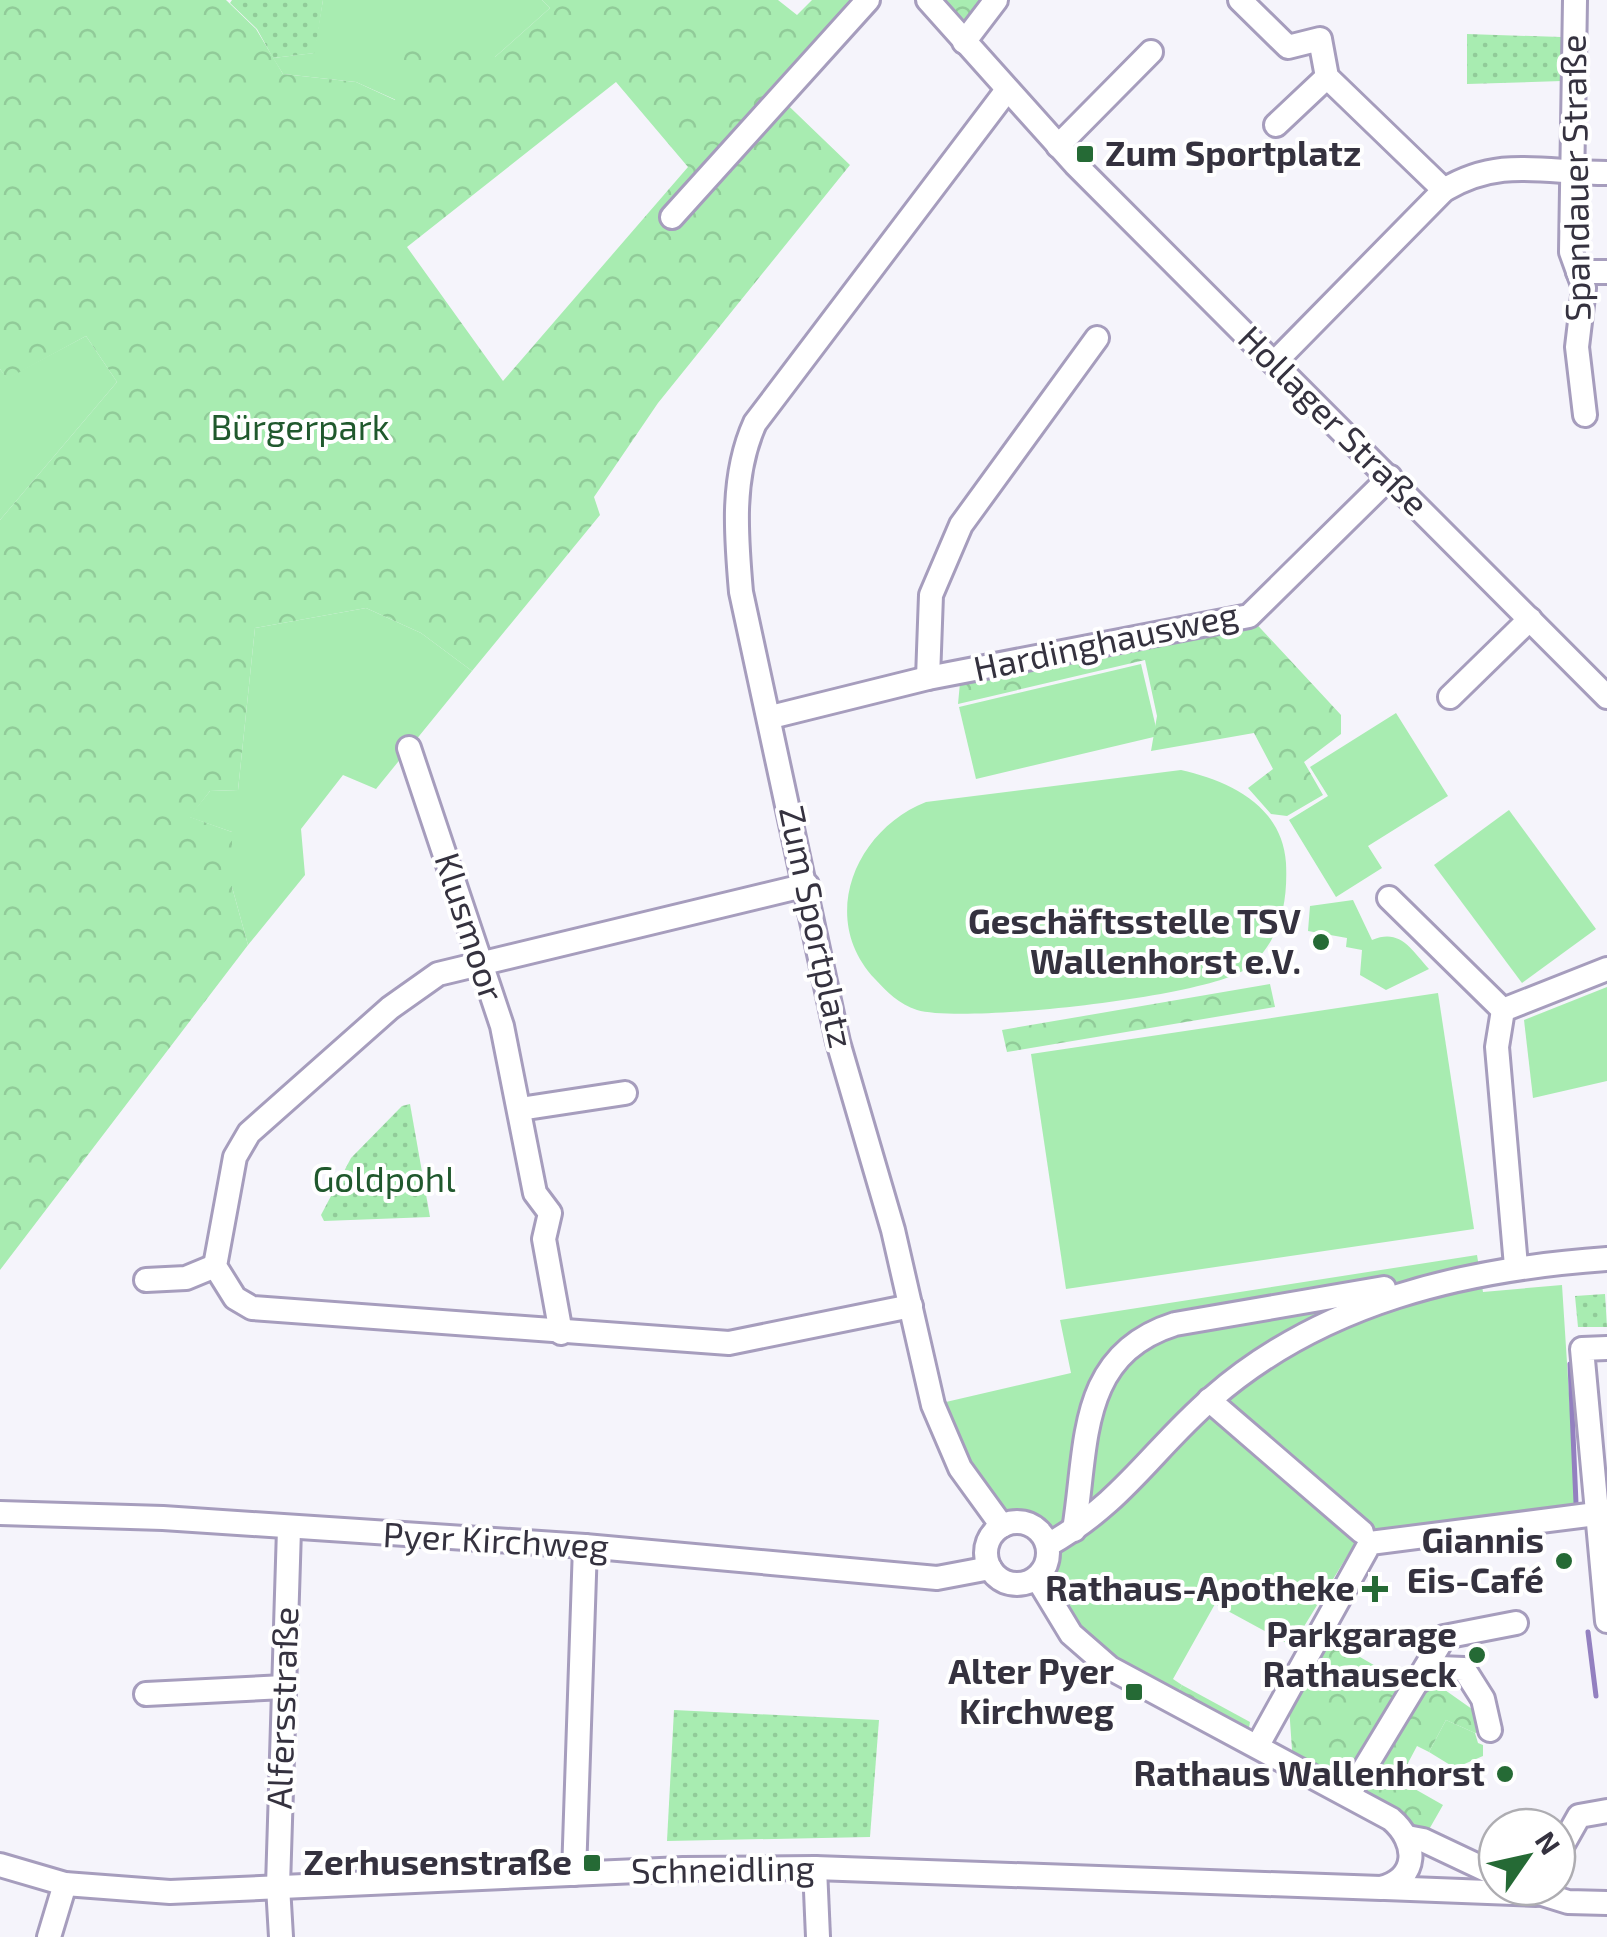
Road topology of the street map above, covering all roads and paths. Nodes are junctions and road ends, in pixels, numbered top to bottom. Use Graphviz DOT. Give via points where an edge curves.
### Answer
graph roads {
  1 [pos="868,0"];
  2 [pos="928,0"];
  3 [pos="996,0"];
  4 [pos="1240,0"];
  5 [pos="1575,0"];
  6 [pos="964,42"];
  7 [pos="1150,52"];
  8 [pos="1327,77"];
  9 [pos="1007,90"];
  10 [pos="1276,125"];
  11 [pos="1058,146"];
  12 [pos="1572,174"];
  13 [pos="1607,174"];
  14 [pos="1444,190"];
  15 [pos="672,217"];
  16 [pos="1578,272"];
  17 [pos="1607,272"];
  18 [pos="1097,338"];
  19 [pos="1275,362"];
  20 [pos="1585,414"];
  21 [pos="1390,477"];
  22 [pos="1530,619"];
  23 [pos="928,678"];
  24 [pos="1607,697"];
  25 [pos="1450,698"];
  26 [pos="771,717"];
  27 [pos="409,748"];
  28 [pos="807,885"];
  29 [pos="1389,898"];
  30 [pos="482,962"];
  31 [pos="1607,969"];
  32 [pos="1503,1010"];
  33 [pos="625,1092"];
  34 [pos="520,1109"];
  35 [pos="1607,1258"];
  36 [pos="215,1266"];
  37 [pos="1516,1266"];
  38 [pos="146,1280"];
  39 [pos="911,1306"];
  40 [pos="561,1333"];
  41 [pos="1607,1348"];
  42 [pos="1596,1382"];
  43 [pos="1209,1400"];
  44 [pos="0,1513"];
  45 [pos="1596,1514"];
  46 [pos="1002,1526"];
  47 [pos="289,1530"];
  48 [pos="1074,1530"];
  49 [pos="1366,1538"];
  50 [pos="1603,1540"];
  51 [pos="1048,1545"];
  52 [pos="585,1546"];
  53 [pos="990,1568"];
  54 [pos="1037,1578"];
  55 [pos="1607,1621"];
  56 [pos="1517,1631"];
  57 [pos="284,1687"];
  58 [pos="1412,1687"];
  59 [pos="146,1694"];
  60 [pos="1487,1730"];
  61 [pos="1258,1745"];
  62 [pos="1349,1794"];
  63 [pos="1607,1811"];
  64 [pos="1577,1818"];
  65 [pos="1407,1837"];
  66 [pos="0,1865"];
  67 [pos="1477,1866"];
  68 [pos="815,1868"];
  69 [pos="574,1874"];
  70 [pos="66,1884"];
  71 [pos="278,1886"];
  72 [pos="1381,1888"];
  73 [pos="1477,1889"];
  74 [pos="1577,1898"];
  75 [pos="1606,1904"];
  76 [pos="1607,1928"];
  77 [pos="49,1937"];
  78 [pos="281,1937"];
  79 [pos="818,1937"];
  1 -- 15 [label="street"];
  2 -- 6 [label="street, Hollager Straße"];
  3 -- 6 [label="street"];
  4 -- 8 [label="street" via="1288,47 1320,39"];
  5 -- 12 [label="street, Spandauer Straße"];
  6 -- 9 [label="street, Hollager Straße"];
  7 -- 11 [label="street"];
  8 -- 10 [label="street"];
  8 -- 14 [label="street"];
  9 -- 11 [label="street, Hollager Straße"];
  9 -- 26 [label="street, Zum Sportplatz" via="769,401 744,448 736,542 741,592"];
  11 -- 19 [label="street, Hollager Straße"];
  12 -- 13 [label="street"];
  12 -- 14 [label="street" via="1512,166 1474,172"];
  12 -- 16 [label="street, Spandauer Straße" via="1571,252"];
  14 -- 19 [label="street"];
  16 -- 17 [label="street"];
  16 -- 20 [label="street, Spandauer Straße" via="1584,288 1576,347"];
  18 -- 23 [label="street" via="961,525 931,595"];
  19 -- 21 [label="street, Hollager Straße"];
  21 -- 22 [label="street, Hollager Straße"];
  21 -- 23 [label="street, Hardinghausweg" via="1249,616"];
  22 -- 24 [label="street, Hollager Straße"];
  22 -- 25 [label="street"];
  23 -- 26 [label="street, Hardinghausweg"];
  26 -- 28 [label="street, Zum Sportplatz"];
  27 -- 30 [label="street, Klusmoor"];
  28 -- 30 [label="street"];
  28 -- 39 [label="street, Zum Sportplatz" via="838,1042"];
  29 -- 32 [label="street"];
  30 -- 34 [label="street, Klusmoor"];
  30 -- 36 [label="street" via="438,974 390,1008 249,1133 235,1157"];
  31 -- 32 [label="street"];
  32 -- 37 [label="street" via="1497,1046"];
  33 -- 34 [label="street"];
  34 -- 40 [label="street, Klusmoor" via="535,1193 550,1212 544,1239"];
  35 -- 37 [label="street"];
  36 -- 38 [label="street" via="186,1278"];
  36 -- 40 [label="street" via="235,1298 252,1308"];
  37 -- 43 [label="street" via="1459,1277 1342,1316 1258,1361"];
  37 -- 48 [label="street" via="1148,1332 1104,1372"];
  39 -- 40 [label="street" via="729,1343"];
  39 -- 46 [label="street, Zum Sportplatz" via="946,1441"];
  41 -- 42 [label="street" via="1582,1349"];
  42 -- 45 [label="street"];
  43 -- 48 [label="street" via="1130,1486"];
  43 -- 49 [label="street"];
  44 -- 47 [label="street, Pyer Kirchweg"];
  45 -- 49 [label="street"];
  45 -- 50 [label="street"];
  46 -- 51 [label="street" via="1027,1523"];
  46 -- 53 [label="street" via="988,1540"];
  47 -- 52 [label="street, Pyer Kirchweg"];
  47 -- 57 [label="street, Alfersstraße"];
  48 -- 51 [label="street"];
  49 -- 61 [label="street"];
  50 -- 55 [label="street"];
  51 -- 54 [label="street" via="1049,1559"];
  52 -- 53 [label="street, Pyer Kirchweg" via="937,1578"];
  52 -- 69 [label="street"];
  53 -- 54 [label="street, Pyer Kirchweg" via="1006,1582"];
  54 -- 61 [label="street" via="1088,1652"];
  56 -- 58 [label="street" via="1432,1653"];
  57 -- 59 [label="street"];
  57 -- 71 [label="street, Alfersstraße"];
  58 -- 60 [label="street" via="1428,1671 1452,1666 1473,1677"];
  58 -- 62 [label="street"];
  61 -- 62 [label="street"];
  62 -- 65 [label="street"];
  63 -- 64 [label="street"];
  65 -- 67 [label="street"];
  65 -- 72 [label="street" via="1410,1868"];
  66 -- 70 [label="street, Schneidling"];
  68 -- 69 [label="street, Schneidling"];
  68 -- 72 [label="street, Schneidling"];
  68 -- 79 [label="street"];
  69 -- 71 [label="street, Schneidling"];
  70 -- 71 [label="street, Schneidling" via="170,1892"];
  70 -- 77 [label="street"];
  71 -- 78 [label="street, Alfersstraße"];
  72 -- 73 [label="street, Schneidling"];
  74 -- 75 [label="street, Schneidling"];
  75 -- 76 [label="street"];
}
